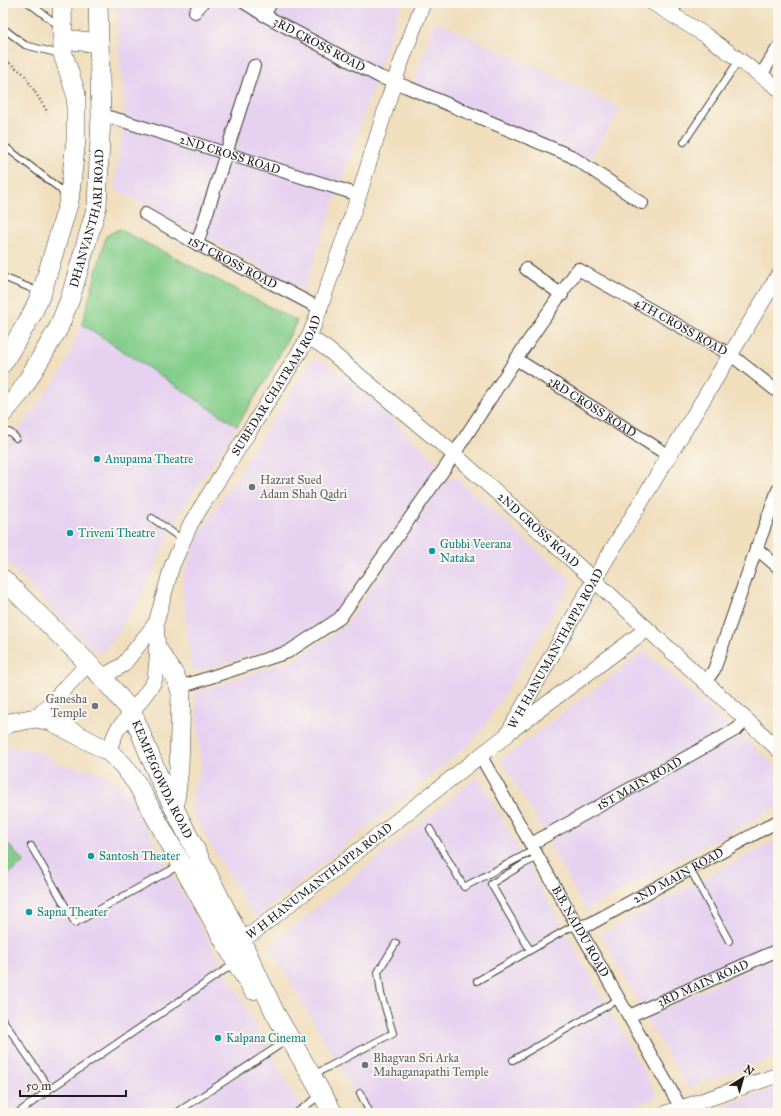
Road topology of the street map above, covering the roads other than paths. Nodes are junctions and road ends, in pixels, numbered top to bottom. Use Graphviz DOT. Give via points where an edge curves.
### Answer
graph roads {
  1 [pos="29,3"];
  2 [pos="62,3"];
  3 [pos="98,3"];
  4 [pos="246,3"];
  5 [pos="271,3"];
  6 [pos="423,3"];
  7 [pos="653,3"];
  8 [pos="674,8"];
  9 [pos="264,15"];
  10 [pos="3,28"];
  11 [pos="63,40"];
  12 [pos="99,43"];
  13 [pos="778,48"];
  14 [pos="739,60"];
  15 [pos="254,66"];
  16 [pos="762,75"];
  17 [pos="394,82"];
  18 [pos="778,88"];
  19 [pos="101,115"];
  20 [pos="684,142"];
  21 [pos="3,145"];
  22 [pos="226,154"];
  23 [pos="359,195"];
  24 [pos="68,201"];
  25 [pos="642,203"];
  26 [pos="145,214"];
  27 [pos="197,244"];
  28 [pos="526,268"];
  29 [pos="778,276"];
  30 [pos="3,277"];
  31 [pos="42,292"];
  32 [pos="562,295"];
  33 [pos="320,309"];
  34 [pos="309,337"];
  35 [pos="731,355"];
  36 [pos="516,359"];
  37 [pos="3,363"];
  38 [pos="778,392"];
  39 [pos="3,413"];
  40 [pos="3,430"];
  41 [pos="16,438"];
  42 [pos="454,454"];
  43 [pos="668,455"];
  44 [pos="778,490"];
  45 [pos="152,518"];
  46 [pos="183,540"];
  47 [pos="756,548"];
  48 [pos="778,567"];
  49 [pos="3,579"];
  50 [pos="594,580"];
  51 [pos="156,623"];
  52 [pos="647,629"];
  53 [pos="158,650"];
  54 [pos="95,670"];
  55 [pos="705,682"];
  56 [pos="180,687"];
  57 [pos="132,712"];
  58 [pos="36,718"];
  59 [pos="746,720"];
  60 [pos="3,727"];
  61 [pos="507,735"];
  62 [pos="778,749"];
  63 [pos="108,751"];
  64 [pos="480,755"];
  65 [pos="174,808"];
  66 [pos="778,821"];
  67 [pos="430,829"];
  68 [pos="31,846"];
  69 [pos="535,850"];
  70 [pos="182,864"];
  71 [pos="690,869"];
  72 [pos="578,927"];
  73 [pos="242,940"];
  74 [pos="729,941"];
  75 [pos="396,942"];
  76 [pos="530,950"];
  77 [pos="778,950"];
  78 [pos="236,962"];
  79 [pos="477,981"];
  80 [pos="619,999"];
  81 [pos="275,1013"];
  82 [pos="629,1016"];
  83 [pos="3,1020"];
  84 [pos="290,1038"];
  85 [pos="513,1060"];
  86 [pos="778,1075"];
  87 [pos="312,1076"];
  88 [pos="50,1090"];
  89 [pos="360,1093"];
  90 [pos="323,1095"];
  91 [pos="681,1108"];
  92 [pos="18,1113"];
  93 [pos="176,1113"];
  94 [pos="296,1113"];
  95 [pos="333,1113"];
  96 [pos="370,1113"];
  97 [pos="666,1113"];
  1 -- 11 [label="lane"];
  2 -- 11 [label="main road, DHANVANTHARI ROAD"];
  3 -- 12 [label="main road, DHANVANTHARI ROAD"];
  4 -- 9 [label="street, 3RD CROSS ROAD"];
  5 -- 9 [label="street"];
  6 -- 17 [label="street, SUBEDAR CHATRAM ROAD"];
  7 -- 8 [label="street"];
  8 -- 14 [label="street"];
  9 -- 17 [label="street, 3RD CROSS ROAD"];
  10 -- 11 [label="lane" via="25,45"];
  11 -- 12 [label="main road"];
  11 -- 24 [label="main road, DHANVANTHARI ROAD" via="76,94 76,140"];
  12 -- 19 [label="main road, DHANVANTHARI ROAD"];
  13 -- 16 [label="street"];
  14 -- 16 [label="street"];
  14 -- 20 [label="lane"];
  15 -- 22 [label="street"];
  16 -- 18 [label="street"];
  17 -- 23 [label="street, SUBEDAR CHATRAM ROAD"];
  17 -- 25 [label="street, 3RD CROSS ROAD" via="571,156"];
  19 -- 22 [label="street, 2ND CROSS ROAD"];
  19 -- 39 [label="main road, DHANVANTHARI ROAD" via="96,206 70,299 58,329 20,393"];
  21 -- 24 [label="lane" via="60,189"];
  22 -- 23 [label="street, 2ND CROSS ROAD"];
  22 -- 27 [label="street"];
  23 -- 33 [label="street, SUBEDAR CHATRAM ROAD"];
  24 -- 31 [label="main road, DHANVANTHARI ROAD"];
  26 -- 27 [label="street, 1ST CROSS ROAD"];
  27 -- 33 [label="street, 1ST CROSS ROAD"];
  28 -- 32 [label="street"];
  29 -- 35 [label="street, W H HANUMANTHAPPA ROAD"];
  30 -- 31 [label="lane"];
  31 -- 37 [label="main road, DHANVANTHARI ROAD"];
  32 -- 35 [label="street, 4TH CROSS ROAD" via="578,269"];
  32 -- 36 [label="street"];
  33 -- 34 [label="street, SUBEDAR CHATRAM ROAD"];
  34 -- 42 [label="street, 2ND CROSS ROAD"];
  34 -- 46 [label="street, SUBEDAR CHATRAM ROAD"];
  35 -- 38 [label="street, 4TH CROSS ROAD"];
  35 -- 43 [label="street, W H HANUMANTHAPPA ROAD"];
  36 -- 42 [label="street"];
  36 -- 43 [label="street, 3RD CROSS ROAD"];
  40 -- 41 [label="lane"];
  42 -- 50 [label="street, 2ND CROSS ROAD"];
  42 -- 56 [label="street" via="340,618 288,652"];
  43 -- 50 [label="street, W H HANUMANTHAPPA ROAD"];
  44 -- 47 [label="street"];
  45 -- 46 [label="lane"];
  46 -- 51 [label="street, SUBEDAR CHATRAM ROAD" via="170,572"];
  47 -- 48 [label="street"];
  47 -- 55 [label="street" via="714,670"];
  49 -- 54 [label="main road, KEMPEGOWDA ROAD"];
  50 -- 52 [label="street, 2ND CROSS ROAD"];
  50 -- 61 [label="street, W H HANUMANTHAPPA ROAD"];
  51 -- 53 [label="street, SUBEDAR CHATRAM ROAD"];
  51 -- 54 [label="street" via="123,665"];
  52 -- 55 [label="street, 2ND CROSS ROAD"];
  52 -- 61 [label="street"];
  53 -- 56 [label="main road"];
  53 -- 57 [label="street, SUBEDAR CHATRAM ROAD" via="155,679"];
  54 -- 57 [label="main road, KEMPEGOWDA ROAD"];
  54 -- 58 [label="street"];
  55 -- 59 [label="street, 2ND CROSS ROAD"];
  56 -- 65 [label="main road" via="178,768"];
  57 -- 63 [label="street, SUBEDAR CHATRAM ROAD" via="117,730"];
  57 -- 65 [label="main road, KEMPEGOWDA ROAD"];
  58 -- 60 [label="main road" via="9,723"];
  58 -- 63 [label="main road, KEMPEGOWDA ROAD" via="51,721"];
  59 -- 62 [label="street, 2ND CROSS ROAD"];
  59 -- 69 [label="street, 1ST MAIN ROAD" via="737,729"];
  61 -- 64 [label="street, W H HANUMANTHAPPA ROAD"];
  63 -- 70 [label="main road, KEMPEGOWDA ROAD" via="124,764"];
  64 -- 69 [label="street, B.B. NAIDU ROAD"];
  64 -- 73 [label="street, W H HANUMANTHAPPA ROAD"];
  65 -- 73 [label="main road, KEMPEGOWDA ROAD"];
  66 -- 71 [label="street, 2ND MAIN ROAD"];
  67 -- 69 [label="lane" via="464,887"];
  68 -- 70 [label="lane" via="75,923"];
  69 -- 72 [label="street, B.B. NAIDU ROAD"];
  69 -- 76 [label="lane" via="522,865 491,884"];
  70 -- 78 [label="main road, KEMPEGOWDA ROAD"];
  71 -- 72 [label="street, 2ND MAIN ROAD" via="590,924"];
  71 -- 74 [label="lane"];
  72 -- 76 [label="lane" via="569,928"];
  72 -- 80 [label="street, B.B. NAIDU ROAD"];
  73 -- 81 [label="main road, KEMPEGOWDA ROAD"];
  75 -- 87 [label="lane" via="378,972 381,994 394,1033"];
  76 -- 79 [label="lane"];
  77 -- 82 [label="street, 3RD MAIN ROAD"];
  78 -- 81 [label="main road, KEMPEGOWDA ROAD" via="263,1007"];
  78 -- 88 [label="lane"];
  80 -- 82 [label="street, B.B. NAIDU ROAD"];
  80 -- 85 [label="lane"];
  81 -- 84 [label="main road, KEMPEGOWDA ROAD"];
  82 -- 91 [label="street, B.B. NAIDU ROAD"];
  83 -- 88 [label="lane"];
  84 -- 87 [label="main road, KEMPEGOWDA ROAD"];
  84 -- 93 [label="lane"];
  86 -- 91 [label="street"];
  87 -- 90 [label="main road, KEMPEGOWDA ROAD"];
  88 -- 92 [label="lane"];
  89 -- 96 [label="lane"];
  90 -- 94 [label="lane"];
  90 -- 95 [label="main road, KEMPEGOWDA ROAD"];
  91 -- 97 [label="street"];
}
